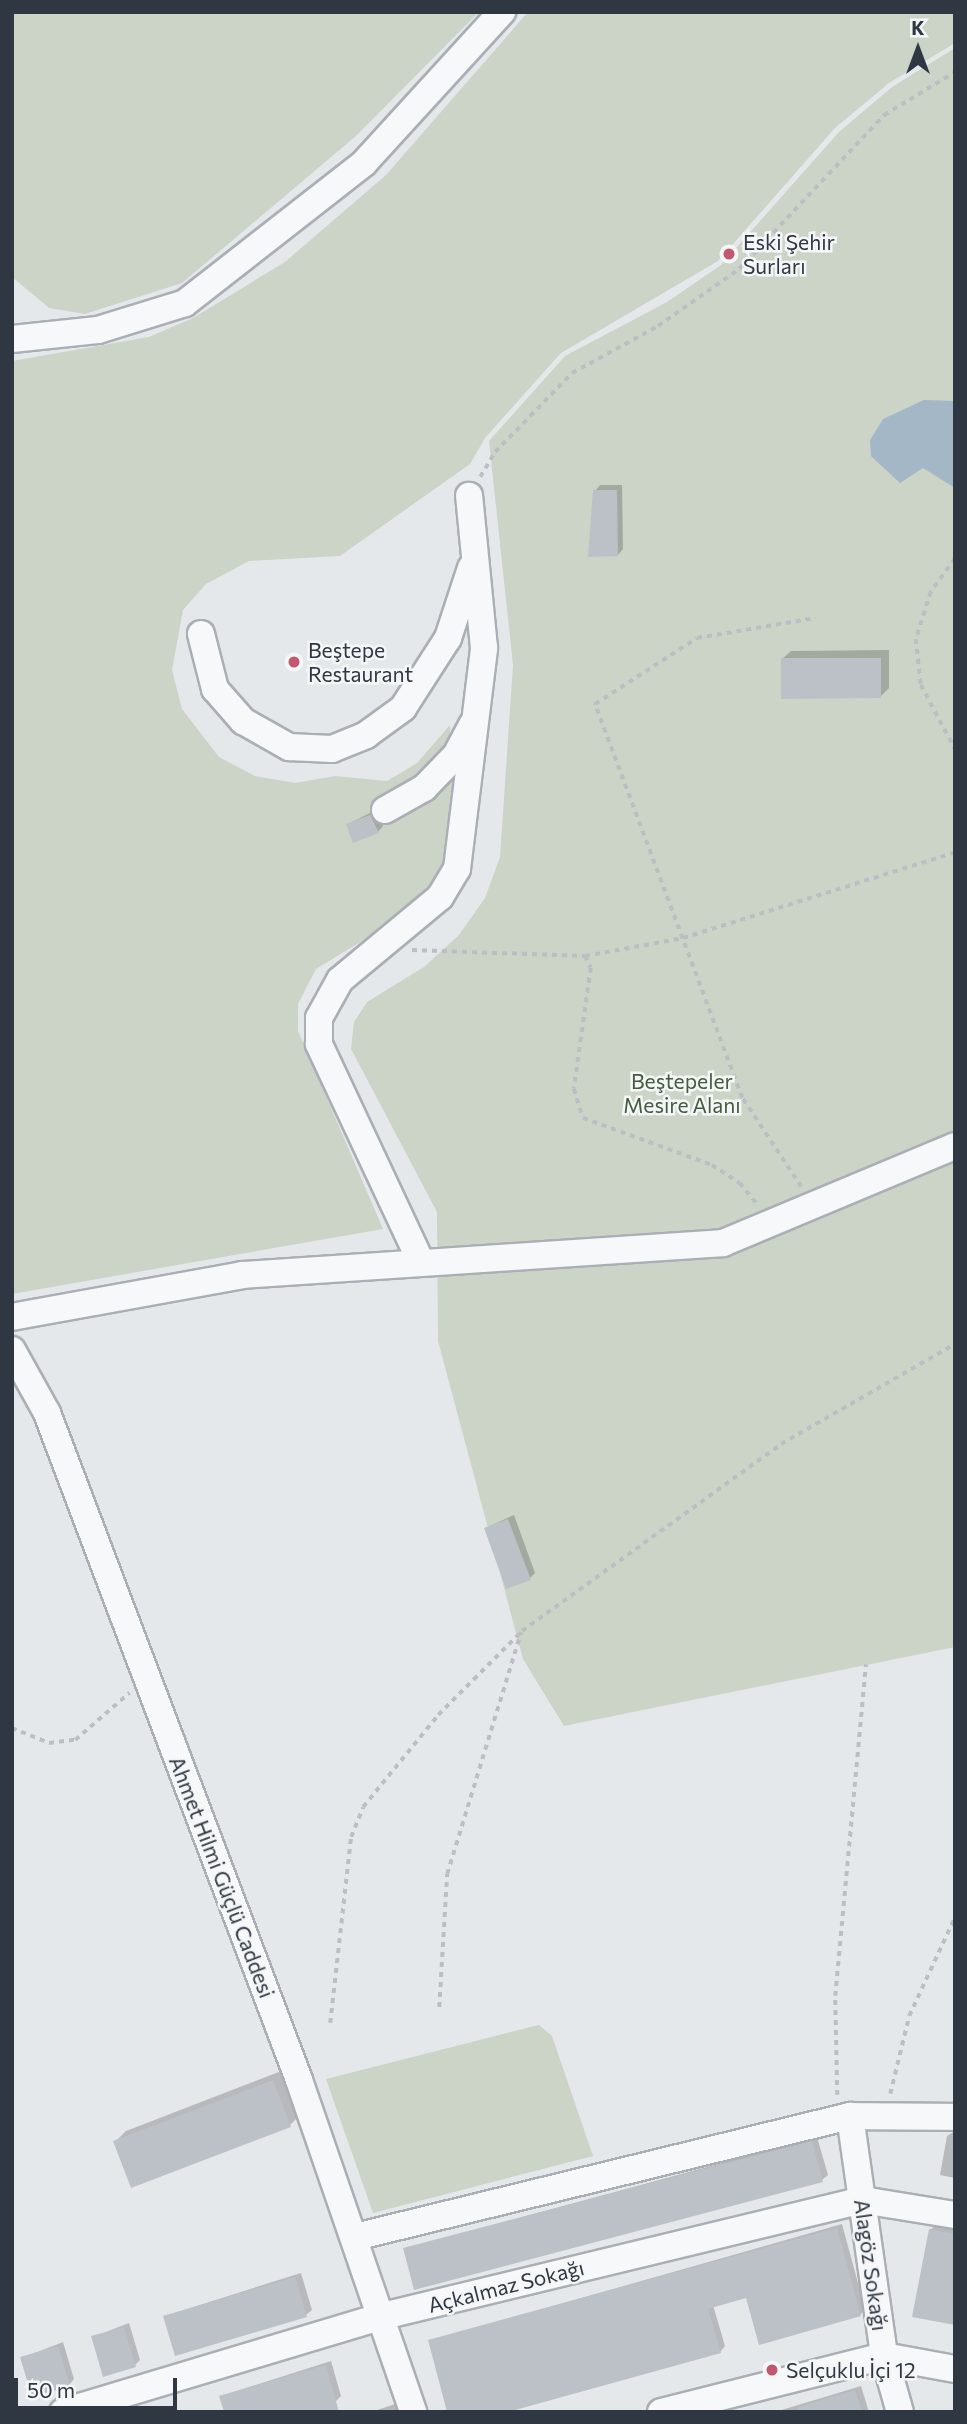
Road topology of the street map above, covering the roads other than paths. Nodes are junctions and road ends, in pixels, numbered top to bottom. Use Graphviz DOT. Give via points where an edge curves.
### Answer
graph roads {
  1 [pos="502,12"];
  2 [pos="12,339"];
  3 [pos="469,496"];
  4 [pos="475,558"];
  5 [pos="201,634"];
  6 [pos="478,715"];
  7 [pos="385,810"];
  8 [pos="955,1146"];
  9 [pos="421,1262"];
  10 [pos="12,1317"];
  11 [pos="12,1350"];
  12 [pos="844,2117"];
  13 [pos="955,2117"];
  14 [pos="862,2200"];
  15 [pos="955,2215"];
  16 [pos="355,2236"];
  17 [pos="383,2316"];
  18 [pos="884,2356"];
  19 [pos="955,2369"];
  20 [pos="736,2403"];
  21 [pos="91,2408"];
  22 [pos="63,2412"];
  23 [pos="413,2412"];
  24 [pos="661,2412"];
  25 [pos="900,2412"];
  1 -- 2 [label="street" via="364,163 186,303 98,331"];
  3 -- 4 [label="street"];
  4 -- 5 [label="street" via="448,638 403,708 366,735 332,749 289,747 243,720 215,689"];
  4 -- 6 [label="street" via="484,648"];
  6 -- 7 [label="street" via="456,755 424,788"];
  6 -- 9 [label="street" via="457,869 440,897 327,998 319,1044"];
  8 -- 9 [label="street" via="723,1242"];
  9 -- 10 [label="street" via="242,1275"];
  11 -- 16 [label="street, Ahmet Hilmi Güçlü Caddesi" via="47,1413"];
  12 -- 13 [label="street"];
  12 -- 14 [label="street, Alagöz Sokağı"];
  12 -- 16 [label="street"];
  14 -- 15 [label="street, Açkalmaz Sokağı"];
  14 -- 17 [label="street, Açkalmaz Sokağı"];
  14 -- 18 [label="street, Alagöz Sokağı"];
  16 -- 17 [label="street, Ahmet Hilmi Güçlü Caddesi"];
  17 -- 21 [label="street, Açkalmaz Sokağı"];
  17 -- 23 [label="street, Ahmet Hilmi Güçlü Caddesi"];
  18 -- 19 [label="street"];
  18 -- 20 [label="street"];
  18 -- 25 [label="street, Alagöz Sokağı"];
  20 -- 24 [label="street"];
  21 -- 22 [label="street, Açkalmaz Sokağı"];
}
